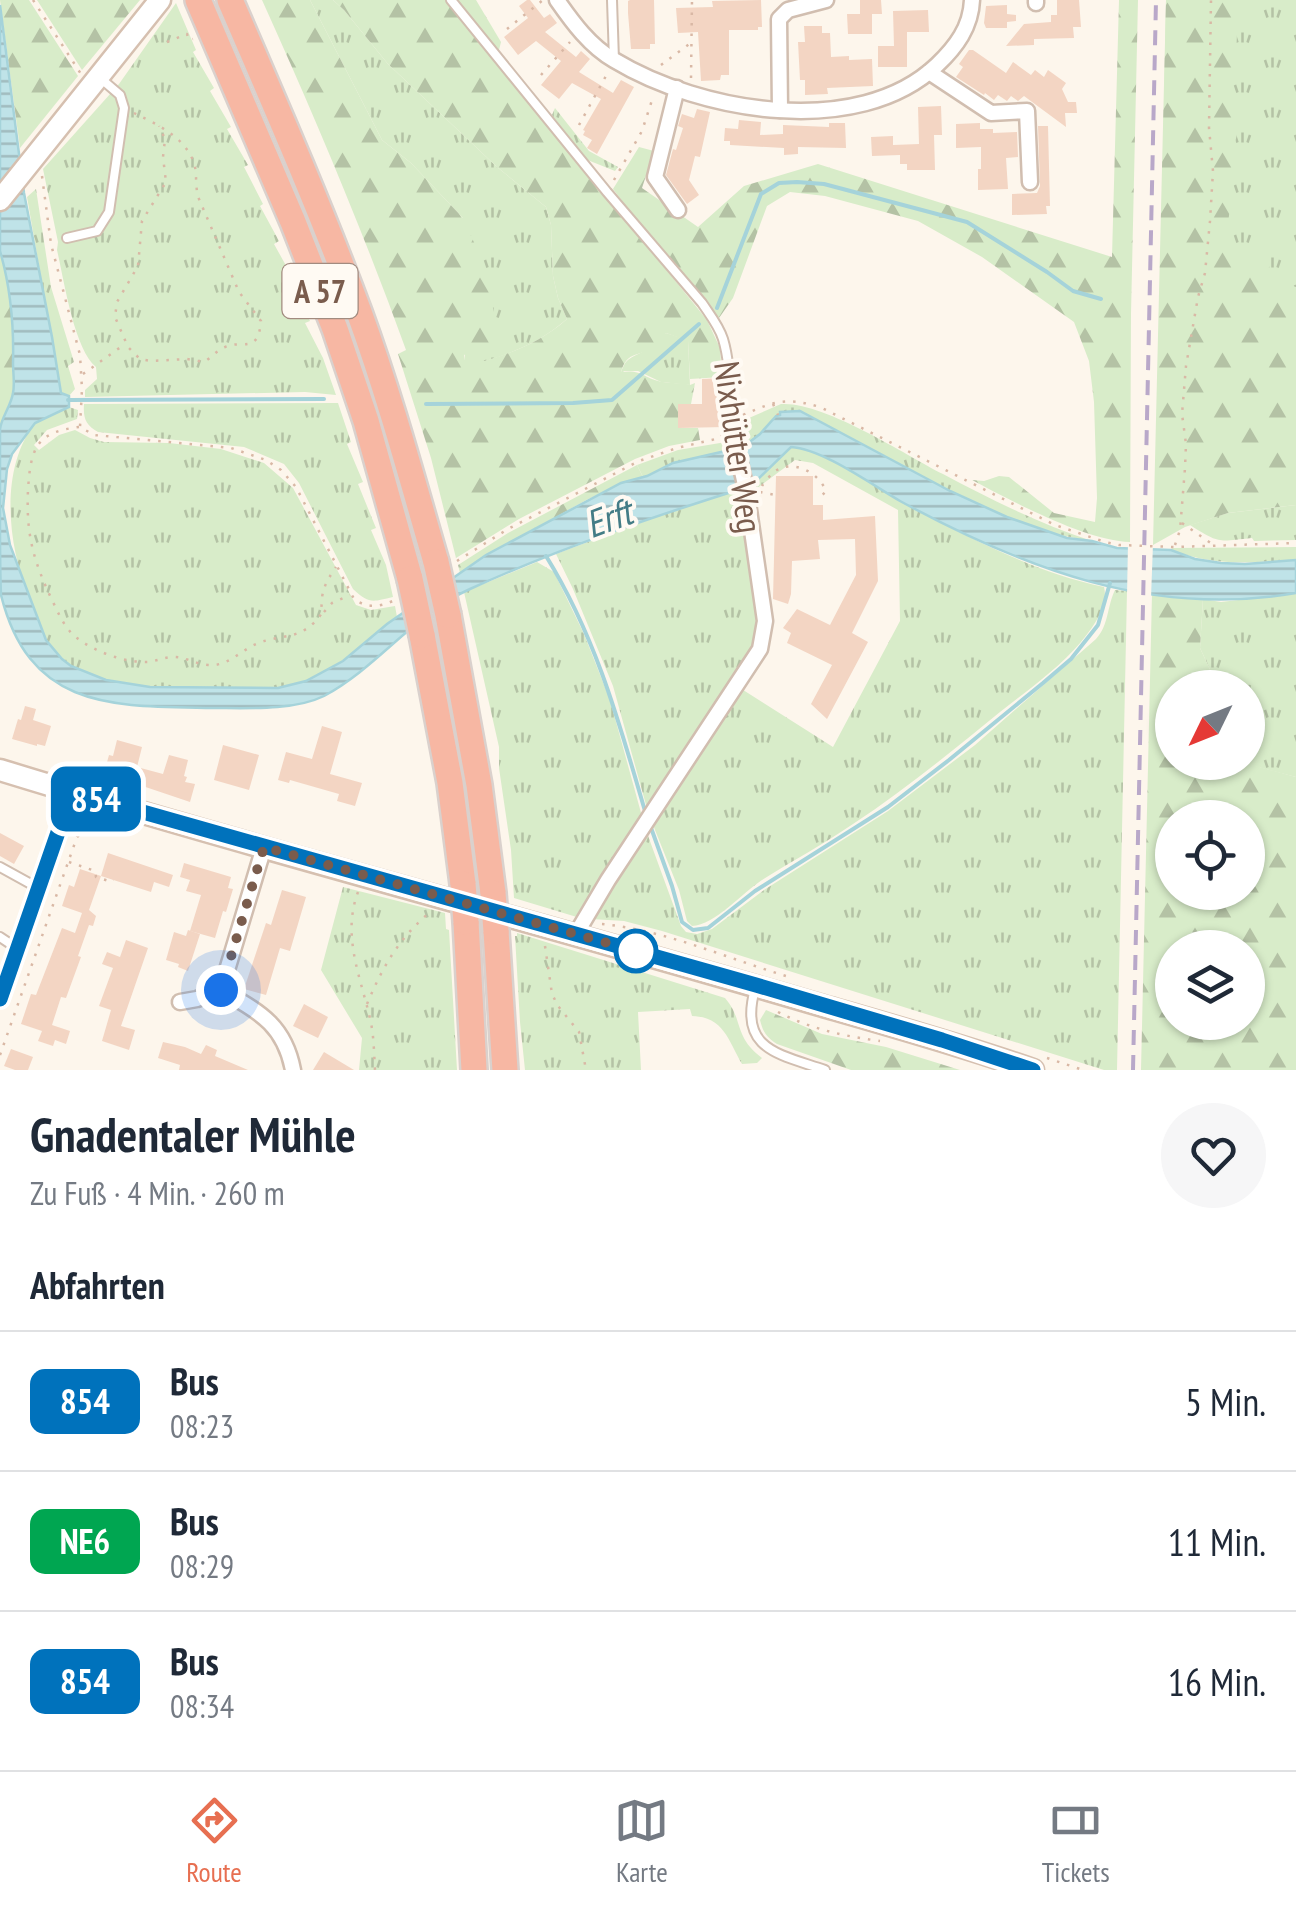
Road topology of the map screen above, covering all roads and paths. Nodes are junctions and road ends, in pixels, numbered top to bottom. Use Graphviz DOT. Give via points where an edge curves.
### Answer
graph roads {
  1 [pos="32,0"];
  2 [pos="160,0"];
  3 [pos="230,0"];
  4 [pos="452,0"];
  5 [pos="543,0"];
  6 [pos="557,0"];
  7 [pos="612,0"];
  8 [pos="692,0"];
  9 [pos="826,0"];
  10 [pos="972,0"];
  11 [pos="1210,0"];
  12 [pos="202,6"];
  13 [pos="507,29"];
  14 [pos="580,31"];
  15 [pos="193,39"];
  16 [pos="167,42"];
  17 [pos="692,42"];
  18 [pos="614,60"];
  19 [pos="930,72"];
  20 [pos="542,75"];
  21 [pos="90,76"];
  22 [pos="658,80"];
  23 [pos="684,90"];
  24 [pos="124,108"];
  25 [pos="780,110"];
  26 [pos="578,125"];
  27 [pos="159,126"];
  28 [pos="36,165"];
  29 [pos="1030,182"];
  30 [pos="607,192"];
  31 [pos="0,200"];
  32 [pos="678,210"];
  33 [pos="67,238"];
  34 [pos="126,343"];
  35 [pos="82,375"];
  36 [pos="773,404"];
  37 [pos="778,416"];
  38 [pos="80,427"];
  39 [pos="732,427"];
  40 [pos="736,446"];
  41 [pos="752,490"];
  42 [pos="819,500"];
  43 [pos="1180,522"];
  44 [pos="1296,543"];
  45 [pos="1213,545"];
  46 [pos="1174,547"];
  47 [pos="446,562"];
  48 [pos="336,567"];
  49 [pos="351,595"];
  50 [pos="394,602"];
  51 [pos="322,613"];
  52 [pos="0,770"];
  53 [pos="72,792"];
  54 [pos="108,815"];
  55 [pos="264,847"];
  56 [pos="67,862"];
  57 [pos="0,866"];
  58 [pos="113,880"];
  59 [pos="360,886"];
  60 [pos="40,889"];
  61 [pos="436,906"];
  62 [pos="543,924"];
  63 [pos="576,934"];
  64 [pos="0,937"];
  65 [pos="18,949"];
  66 [pos="756,985"];
  67 [pos="221,990"];
  68 [pos="0,999"];
  69 [pos="180,1002"];
  70 [pos="366,1005"];
  71 [pos="0,1055"];
  72 [pos="292,1070"];
  73 [pos="374,1070"];
  74 [pos="474,1070"];
  75 [pos="504,1070"];
  76 [pos="586,1070"];
  77 [pos="825,1070"];
  78 [pos="1033,1070"];
  1 -- 21 [label="path"];
  2 -- 21 [label="main road"];
  3 -- 47 [label="highway, A 57" via="361,316"];
  4 -- 30 [label="lane, Nixhütter Weg"];
  5 -- 13 [label="path"];
  6 -- 14 [label="street"];
  7 -- 18 [label="lane"];
  8 -- 17 [label="path"];
  9 -- 25 [label="street" via="779,19"];
  10 -- 19 [label="street" via="960,37"];
  11 -- 43 [label="path" via="1210,221 1185,382"];
  12 -- 74 [label="highway, A 57, bridge" via="335,329 410,579 450,784"];
  14 -- 18 [label="street"];
  14 -- 20 [label="path"];
  15 -- 16 [label="path" via="186,34"];
  17 -- 22 [label="path" via="660,66"];
  17 -- 23 [label="path"];
  18 -- 22 [label="street"];
  18 -- 26 [label="path"];
  19 -- 25 [label="street" via="900,92 859,106"];
  19 -- 29 [label="street" via="991,113 1027,111"];
  21 -- 24 [label="lane" via="120,95"];
  21 -- 28 [label="main road"];
  22 -- 23 [label="street"];
  22 -- 30 [label="path" via="642,131"];
  23 -- 25 [label="street"];
  23 -- 32 [label="street" via="654,177"];
  24 -- 27 [label="path"];
  24 -- 33 [label="lane" via="109,212 97,231"];
  27 -- 34 [label="path" via="166,182 142,222 138,266 115,310"];
  27 -- 34 [label="path" via="190,154 198,199 261,327 249,344 228,346 204,362 144,361"];
  28 -- 31 [label="main road"];
  28 -- 35 [label="path"];
  30 -- 39 [label="lane, Nixhütter Weg" via="719,329"];
  34 -- 35 [label="path"];
  35 -- 38 [label="path"];
  36 -- 37 [label="path"];
  36 -- 39 [label="path" via="741,416"];
  36 -- 46 [label="path" via="798,400 820,407 1081,535 1119,546"];
  38 -- 48 [label="path" via="94,435 231,448 266,460 296,487"];
  38 -- 51 [label="path" via="56,432 36,448 27,522 46,586 78,640 114,657 173,657 208,665 305,630"];
  39 -- 40 [label="lane, Nixhütter Weg"];
  39 -- 47 [label="path" via="720,438 639,461"];
  40 -- 41 [label="street, Nixhütter Weg"];
  41 -- 42 [label="path" via="773,472 796,467 823,483"];
  41 -- 63 [label="street, Nixhütter Weg" via="765,621 760,649"];
  43 -- 45 [label="path"];
  43 -- 46 [label="path"];
  44 -- 45 [label="path"];
  45 -- 46 [label="path"];
  47 -- 75 [label="highway, A 57, bridge" via="448,615 494,892"];
  48 -- 49 [label="path"];
  48 -- 51 [label="path" via="324,585"];
  49 -- 50 [label="path" via="370,606"];
  49 -- 51 [label="path"];
  52 -- 53 [label="main road"];
  53 -- 55 [label="main road"];
  53 -- 60 [label="street"];
  54 -- 56 [label="path" via="77,837"];
  55 -- 62 [label="main road"];
  55 -- 67 [label="street"];
  56 -- 58 [label="path"];
  56 -- 71 [label="path"];
  57 -- 60 [label="lane"];
  59 -- 70 [label="path" via="352,943"];
  60 -- 65 [label="street"];
  61 -- 70 [label="path" via="399,942"];
  62 -- 63 [label="main road"];
  62 -- 76 [label="path" via="552,994 579,1032"];
  63 -- 66 [label="main road"];
  64 -- 65 [label="lane"];
  65 -- 68 [label="street"];
  66 -- 77 [label="lane" via="750,1023 761,1042"];
  66 -- 78 [label="main road"];
  67 -- 69 [label="street"];
  67 -- 72 [label="street" via="276,1028"];
  70 -- 73 [label="path"];
}
